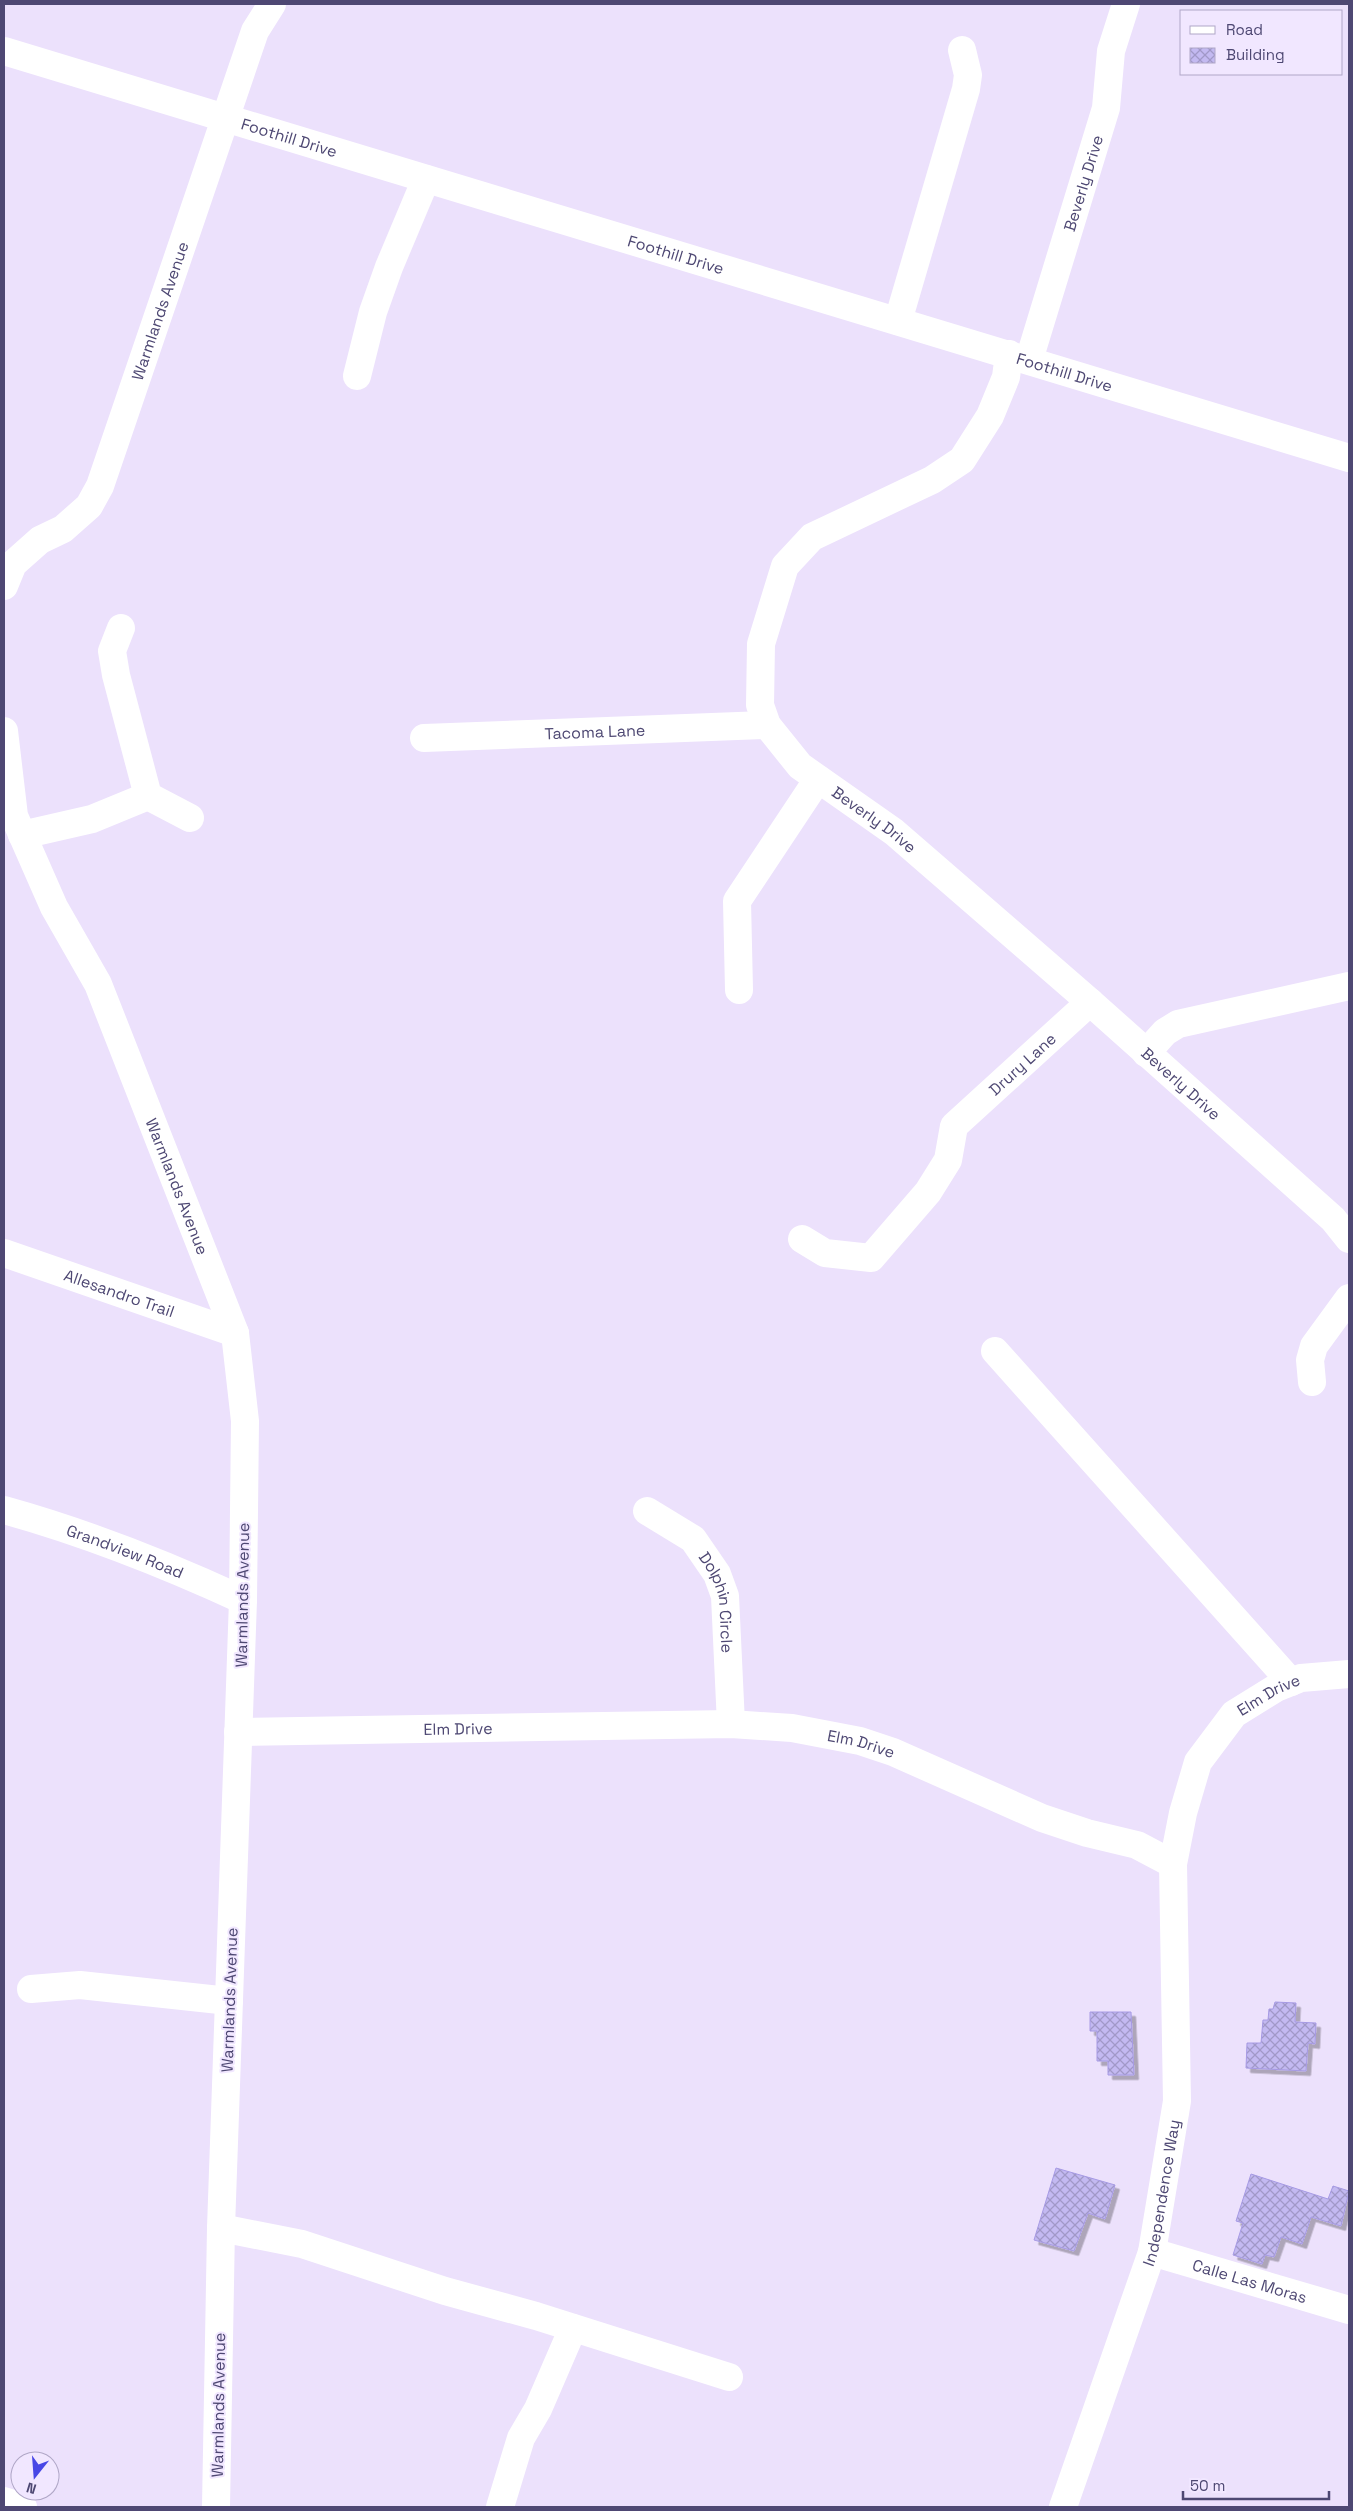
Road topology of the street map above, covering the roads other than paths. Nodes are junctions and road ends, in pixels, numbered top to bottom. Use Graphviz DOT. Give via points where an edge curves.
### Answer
graph roads {
  1 [pos="272,4"];
  2 [pos="1126,4"];
  3 [pos="962,50"];
  4 [pos="4,51"];
  5 [pos="227,119"];
  6 [pos="426,179"];
  7 [pos="898,321"];
  8 [pos="1019,357"];
  9 [pos="358,376"];
  10 [pos="1349,458"];
  11 [pos="4,586"];
  12 [pos="121,628"];
  13 [pos="767,725"];
  14 [pos="4,730"];
  15 [pos="424,738"];
  16 [pos="818,779"];
  17 [pos="148,796"];
  18 [pos="190,818"];
  19 [pos="22,835"];
  20 [pos="1349,986"];
  21 [pos="739,990"];
  22 [pos="1090,1002"];
  23 [pos="1146,1052"];
  24 [pos="1349,1238"];
  25 [pos="802,1239"];
  26 [pos="4,1253"];
  27 [pos="1349,1298"];
  28 [pos="235,1333"];
  29 [pos="995,1351"];
  30 [pos="1312,1382"];
  31 [pos="4,1510"];
  32 [pos="647,1511"];
  33 [pos="243,1600"];
  34 [pos="1349,1674"];
  35 [pos="1291,1682"];
  36 [pos="730,1724"];
  37 [pos="238,1732"];
  38 [pos="1173,1864"];
  39 [pos="31,1989"];
  40 [pos="229,2001"];
  41 [pos="221,2228"];
  42 [pos="1152,2252"];
  43 [pos="1349,2310"];
  44 [pos="573,2328"];
  45 [pos="729,2376"];
  46 [pos="4,2501"];
  47 [pos="24,2507"];
  48 [pos="216,2507"];
  49 [pos="500,2507"];
  50 [pos="1063,2507"];
  1 -- 5 [label="street, Warmlands Avenue" via="255,31"];
  2 -- 8 [label="street, Beverly Drive" via="1111,51 1106,108"];
  3 -- 7 [label="street" via="968,75 966,89"];
  4 -- 5 [label="street, Foothill Drive"];
  5 -- 6 [label="street, Foothill Drive"];
  5 -- 11 [label="street, Warmlands Avenue" via="100,486 89,506 62,529 40,540 13,564"];
  6 -- 7 [label="street, Foothill Drive"];
  6 -- 9 [label="street" via="373,312"];
  7 -- 8 [label="street, Foothill Drive"];
  8 -- 10 [label="street, Foothill Drive"];
  8 -- 13 [label="street, Beverly Drive" via="1006,377 990,416 962,460 932,480 812,537 785,566 762,644 760,705"];
  12 -- 17 [label="street" via="112,651"];
  13 -- 15 [label="street, Tacoma Lane"];
  13 -- 16 [label="street, Beverly Drive" via="800,766"];
  14 -- 19 [label="street, Warmlands Avenue" via="14,816"];
  16 -- 21 [label="street" via="737,901"];
  16 -- 22 [label="street, Beverly Drive" via="894,832"];
  17 -- 18 [label="street"];
  17 -- 19 [label="street" via="92,819"];
  19 -- 28 [label="street, Warmlands Avenue" via="54,907 98,984"];
  20 -- 23 [label="street" via="1178,1024"];
  22 -- 23 [label="street, Beverly Drive"];
  22 -- 25 [label="street, Drury Lane" via="954,1126 948,1160 933,1184 872,1258 825,1253"];
  23 -- 24 [label="street, Beverly Drive" via="1333,1219"];
  26 -- 28 [label="street, Allesandro Trail"];
  27 -- 30 [label="street" via="1314,1346 1310,1360"];
  28 -- 33 [label="street, Warmlands Avenue" via="245,1421"];
  29 -- 35 [label="street"];
  31 -- 33 [label="street, Grandview Road" via="156,1560"];
  32 -- 36 [label="street, Dolphin Circle" via="692,1539 723,1588 726,1596"];
  33 -- 37 [label="street, Warmlands Avenue"];
  34 -- 35 [label="street, Elm Drive" via="1301,1678"];
  35 -- 38 [label="street, Elm Drive" via="1234,1714 1198,1762"];
  36 -- 37 [label="street, Elm Drive"];
  36 -- 38 [label="street, Elm Drive" via="792,1728 860,1741 893,1752 1042,1818 1086,1833 1138,1845"];
  37 -- 40 [label="street, Warmlands Avenue"];
  38 -- 42 [label="street, Independence Way" via="1177,2101"];
  39 -- 40 [label="street" via="80,1985"];
  40 -- 41 [label="street, Warmlands Avenue"];
  41 -- 44 [label="street" via="302,2244 445,2291"];
  41 -- 48 [label="street, Warmlands Avenue"];
  42 -- 43 [label="street, Calle Las Moras"];
  42 -- 50 [label="street, Independence Way"];
  44 -- 45 [label="street"];
  44 -- 49 [label="street" via="538,2408 521,2438"];
  46 -- 47 [label="street"];
}
